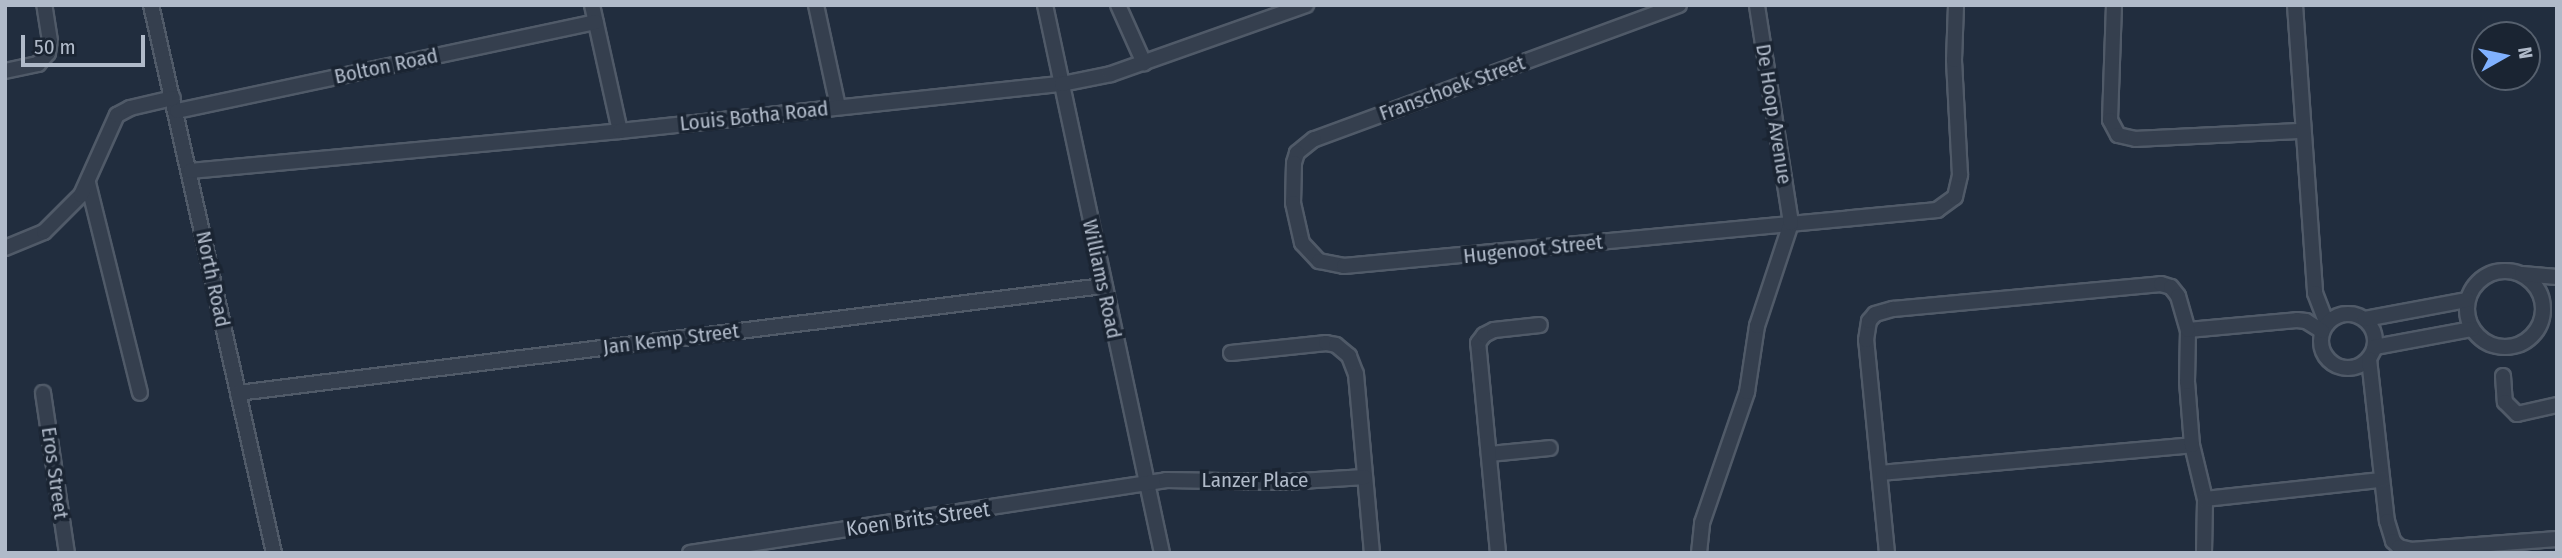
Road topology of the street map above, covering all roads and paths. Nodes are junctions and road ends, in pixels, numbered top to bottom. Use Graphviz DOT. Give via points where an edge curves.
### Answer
graph roads {
  1 [pos="44,5"];
  2 [pos="151,5"];
  3 [pos="593,5"];
  4 [pos="816,5"];
  5 [pos="1045,5"];
  6 [pos="1118,5"];
  7 [pos="1306,5"];
  8 [pos="1679,5"];
  9 [pos="1757,5"];
  10 [pos="1956,5"];
  11 [pos="2114,5"];
  12 [pos="2295,5"];
  13 [pos="596,22"];
  14 [pos="1144,63"];
  15 [pos="5,71"];
  16 [pos="1062,84"];
  17 [pos="175,104"];
  18 [pos="838,107"];
  19 [pos="620,131"];
  20 [pos="2302,131"];
  21 [pos="190,171"];
  22 [pos="88,183"];
  23 [pos="1791,223"];
  24 [pos="1296,225"];
  25 [pos="5,248"];
  26 [pos="2521,274"];
  27 [pos="2557,277"];
  28 [pos="1103,286"];
  29 [pos="2467,300"];
  30 [pos="2557,309"];
  31 [pos="2543,317"];
  32 [pos="2365,319"];
  33 [pos="1540,326"];
  34 [pos="2325,328"];
  35 [pos="2472,329"];
  36 [pos="2188,330"];
  37 [pos="1231,353"];
  38 [pos="2372,353"];
  39 [pos="2503,376"];
  40 [pos="43,393"];
  41 [pos="140,393"];
  42 [pos="238,393"];
  43 [pos="2557,405"];
  44 [pos="2192,445"];
  45 [pos="1550,448"];
  46 [pos="1489,454"];
  47 [pos="1880,473"];
  48 [pos="1365,477"];
  49 [pos="2381,480"];
  50 [pos="1146,485"];
  51 [pos="2205,499"];
  52 [pos="2557,539"];
  53 [pos="67,553"];
  54 [pos="274,553"];
  55 [pos="690,553"];
  56 [pos="1162,553"];
  57 [pos="1372,553"];
  58 [pos="1499,553"];
  59 [pos="1699,553"];
  60 [pos="1887,553"];
  61 [pos="2204,553"];
  1 -- 15 [label="street" via="48,52 38,64"];
  2 -- 17 [label="street, North Road"];
  3 -- 13 [label="street"];
  4 -- 18 [label="street"];
  5 -- 16 [label="street, Williams Road"];
  6 -- 14 [label="street"];
  7 -- 14 [label="street, Louis Botha Road"];
  8 -- 24 [label="street, Franschoek Street" via="1314,138 1297,153 1294,163"];
  9 -- 23 [label="street, De Hoop Avenue"];
  10 -- 23 [label="street, Hugenoot Street" via="1960,175 1955,197 1937,210"];
  11 -- 20 [label="street" via="2110,120 2118,135 2136,139"];
  12 -- 20 [label="street"];
  13 -- 17 [label="street, Bolton Road"];
  13 -- 19 [label="street"];
  14 -- 16 [label="street, Louis Botha Road"];
  16 -- 18 [label="street, Louis Botha Road"];
  16 -- 28 [label="street, Williams Road"];
  17 -- 21 [label="street, North Road"];
  17 -- 22 [label="street, Bolton Road" via="130,108 117,116"];
  18 -- 19 [label="street, Louis Botha Road"];
  19 -- 21 [label="street, Louis Botha Road"];
  20 -- 34 [label="street" via="2315,293"];
  21 -- 42 [label="street, North Road"];
  22 -- 25 [label="street" via="44,232"];
  22 -- 41 [label="street"];
  23 -- 24 [label="street, Hugenoot Street" via="1344,266 1319,261 1302,243"];
  23 -- 59 [label="street" via="1757,326 1747,392 1702,523"];
  26 -- 27 [label="street"];
  26 -- 29 [label="street" via="2494,272 2482,278"];
  26 -- 31 [label="street" via="2539,291"];
  28 -- 42 [label="street, Jan Kemp Street"];
  28 -- 50 [label="street, Williams Road"];
  29 -- 32 [label="street"];
  29 -- 35 [label="street"];
  30 -- 31 [label="street"];
  31 -- 35 [label="street" via="2532,337 2512,347 2489,344"];
  32 -- 34 [label="street" via="2340,314"];
  32 -- 38 [label="street" via="2374,331"];
  33 -- 46 [label="street" via="1494,330 1478,343"];
  34 -- 36 [label="street" via="2297,320"];
  34 -- 38 [label="street" via="2321,342 2330,362 2350,368"];
  35 -- 38 [label="street"];
  36 -- 44 [label="street"];
  36 -- 47 [label="street" via="2178,296 2161,284 1875,314 1866,340"];
  37 -- 48 [label="street" via="1326,343 1343,350 1356,374"];
  38 -- 49 [label="street"];
  39 -- 43 [label="street" via="2505,402 2517,414"];
  40 -- 53 [label="street, Eros Street"];
  42 -- 54 [label="street, North Road"];
  44 -- 47 [label="street"];
  44 -- 51 [label="street"];
  45 -- 46 [label="street"];
  46 -- 58 [label="street"];
  47 -- 60 [label="street"];
  48 -- 50 [label="street, Lanzer Place" via="1284,482 1181,479"];
  48 -- 57 [label="street"];
  49 -- 51 [label="street"];
  49 -- 52 [label="street" via="2389,531 2399,547 2411,550"];
  50 -- 55 [label="street, Koen Brits Street"];
  50 -- 56 [label="street, Williams Road"];
  51 -- 61 [label="street"];
}
